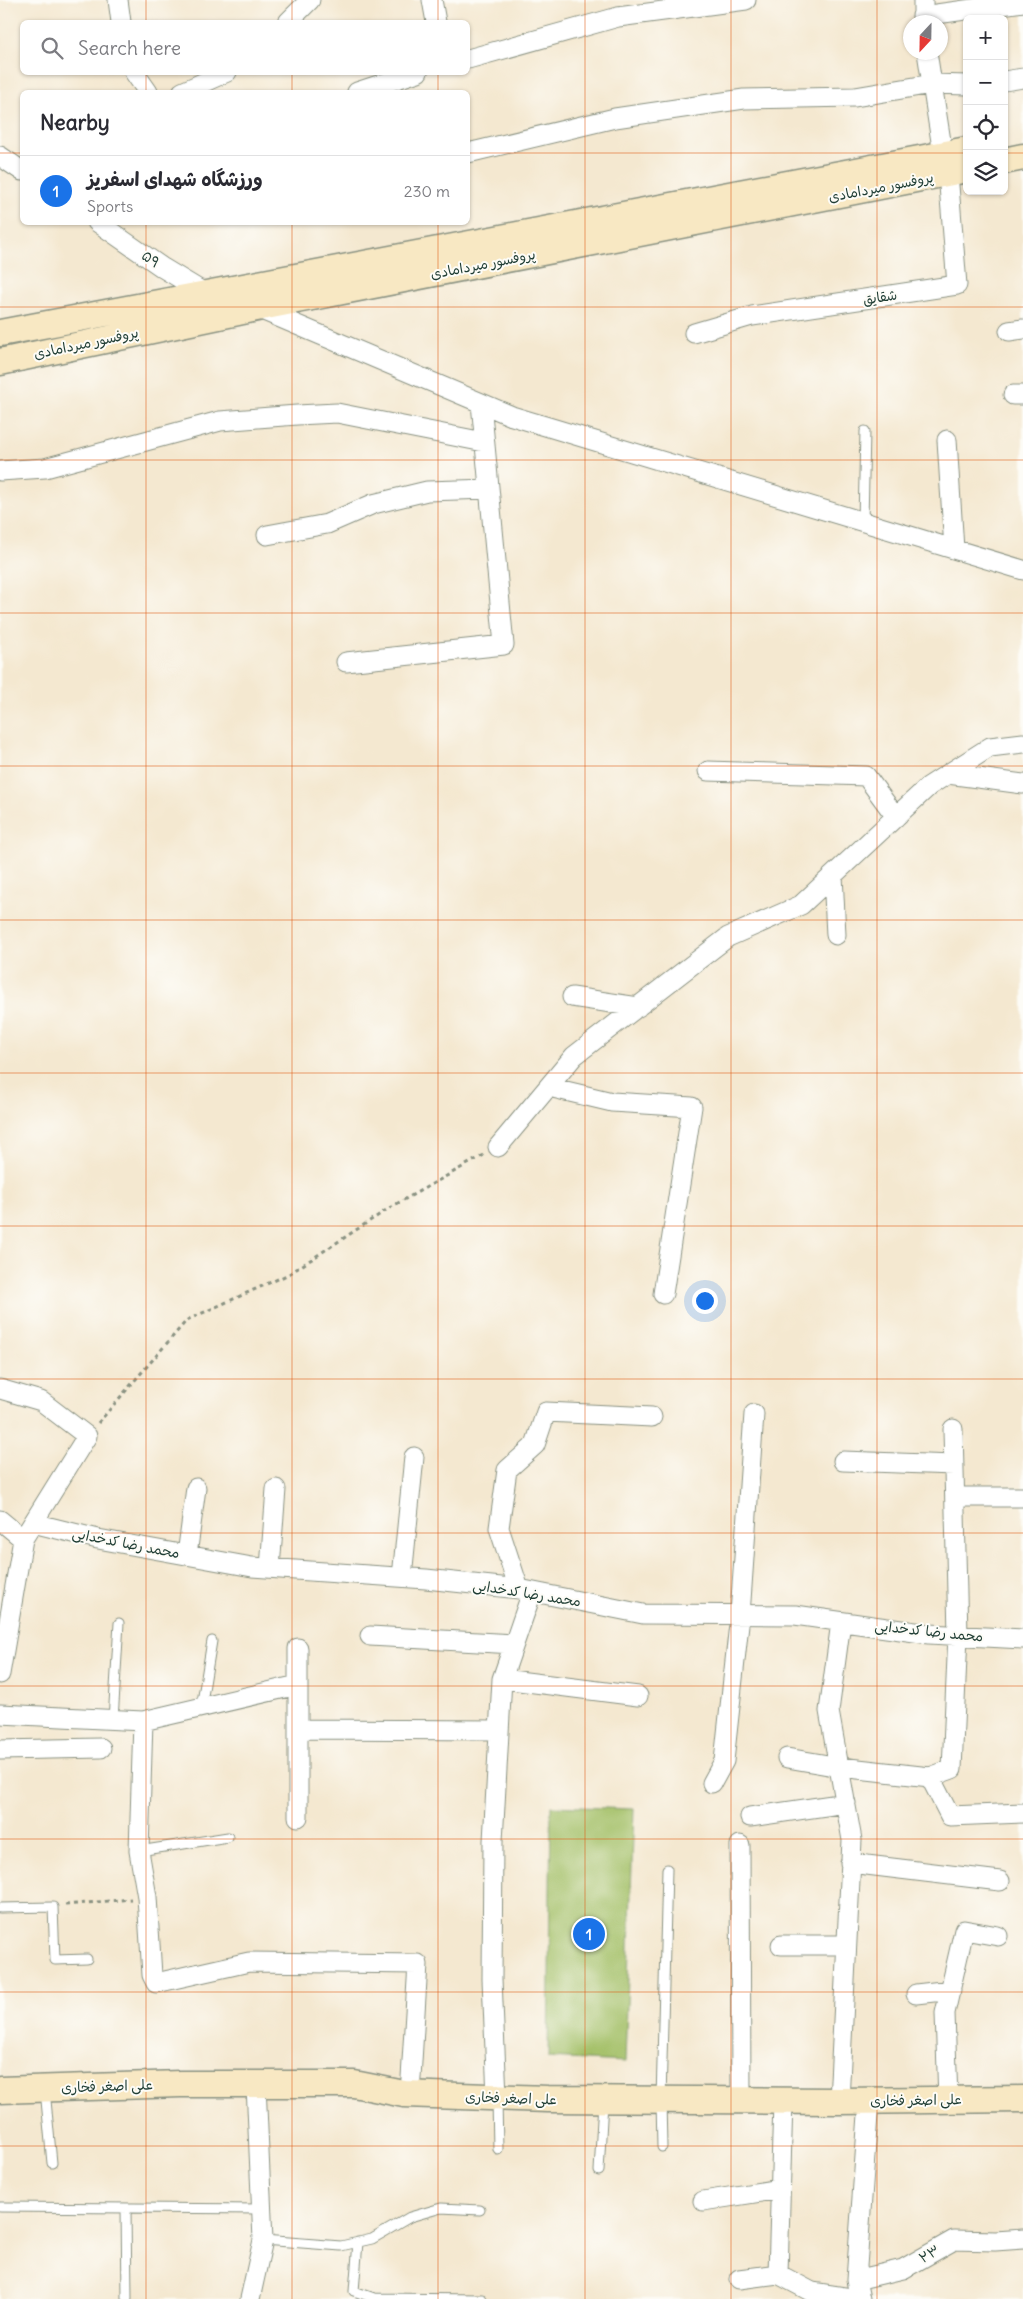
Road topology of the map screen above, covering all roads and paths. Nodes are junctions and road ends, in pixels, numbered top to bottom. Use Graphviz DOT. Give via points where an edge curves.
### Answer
graph roads {
  1 [pos="118,0"];
  2 [pos="310,0"];
  3 [pos="432,0"];
  4 [pos="746,0"];
  5 [pos="1023,2"];
  6 [pos="922,13"];
  7 [pos="120,20"];
  8 [pos="290,20"];
  9 [pos="436,20"];
  10 [pos="470,58"];
  11 [pos="928,60"];
  12 [pos="136,75"];
  13 [pos="220,75"];
  14 [pos="409,75"];
  15 [pos="1023,78"];
  16 [pos="1008,80"];
  17 [pos="932,84"];
  18 [pos="963,85"];
  19 [pos="147,90"];
  20 [pos="186,90"];
  21 [pos="362,90"];
  22 [pos="1023,141"];
  23 [pos="1008,143"];
  24 [pos="470,153"];
  25 [pos="0,156"];
  26 [pos="1023,156"];
  27 [pos="1008,160"];
  28 [pos="956,162"];
  29 [pos="20,170"];
  30 [pos="101,225"];
  31 [pos="206,294"];
  32 [pos="257,308"];
  33 [pos="0,333"];
  34 [pos="694,333"];
  35 [pos="0,362"];
  36 [pos="481,403"];
  37 [pos="865,430"];
  38 [pos="947,440"];
  39 [pos="484,442"];
  40 [pos="0,471"];
  41 [pos="489,488"];
  42 [pos="863,522"];
  43 [pos="267,535"];
  44 [pos="954,549"];
  45 [pos="1023,570"];
  46 [pos="346,662"];
  47 [pos="1023,743"];
  48 [pos="708,772"];
  49 [pos="948,774"];
  50 [pos="1023,784"];
  51 [pos="896,817"];
  52 [pos="833,875"];
  53 [pos="836,935"];
  54 [pos="572,997"];
  55 [pos="638,1007"];
  56 [pos="548,1087"];
  57 [pos="498,1147"];
  58 [pos="663,1294"];
  59 [pos="0,1389"];
  60 [pos="754,1414"];
  61 [pos="652,1418"];
  62 [pos="954,1429"];
  63 [pos="87,1436"];
  64 [pos="414,1457"];
  65 [pos="843,1461"];
  66 [pos="954,1465"];
  67 [pos="196,1488"];
  68 [pos="276,1489"];
  69 [pos="955,1497"];
  70 [pos="1023,1497"];
  71 [pos="0,1520"];
  72 [pos="28,1531"];
  73 [pos="187,1555"];
  74 [pos="270,1568"];
  75 [pos="402,1577"];
  76 [pos="525,1591"];
  77 [pos="740,1615"];
  78 [pos="841,1622"];
  79 [pos="119,1623"];
  80 [pos="370,1636"];
  81 [pos="958,1636"];
  82 [pos="1023,1639"];
  83 [pos="212,1641"];
  84 [pos="514,1644"];
  85 [pos="298,1648"];
  86 [pos="0,1674"];
  87 [pos="502,1679"];
  88 [pos="298,1685"];
  89 [pos="638,1696"];
  90 [pos="201,1708"];
  91 [pos="0,1714"];
  92 [pos="113,1720"];
  93 [pos="142,1721"];
  94 [pos="298,1729"];
  95 [pos="499,1730"];
  96 [pos="101,1748"];
  97 [pos="0,1750"];
  98 [pos="787,1758"];
  99 [pos="840,1767"];
  100 [pos="930,1777"];
  101 [pos="712,1783"];
  102 [pos="846,1803"];
  103 [pos="1023,1813"];
  104 [pos="298,1817"];
  105 [pos="750,1817"];
  106 [pos="228,1837"];
  107 [pos="740,1845"];
  108 [pos="139,1852"];
  109 [pos="850,1863"];
  110 [pos="666,1869"];
  111 [pos="1000,1881"];
  112 [pos="146,1897"];
  113 [pos="52,1907"];
  114 [pos="0,1908"];
  115 [pos="998,1936"];
  116 [pos="780,1945"];
  117 [pos="846,1945"];
  118 [pos="87,1959"];
  119 [pos="951,1990"];
  120 [pos="916,1994"];
  121 [pos="256,2085"];
  122 [pos="45,2088"];
  123 [pos="0,2090"];
  124 [pos="410,2094"];
  125 [pos="497,2097"];
  126 [pos="1023,2099"];
  127 [pos="604,2100"];
  128 [pos="661,2100"];
  129 [pos="741,2100"];
  130 [pos="782,2100"];
  131 [pos="948,2100"];
  132 [pos="839,2101"];
  133 [pos="869,2101"];
  134 [pos="662,2147"];
  135 [pos="498,2149"];
  136 [pos="52,2163"];
  137 [pos="600,2171"];
  138 [pos="780,2189"];
  139 [pos="703,2201"];
  140 [pos="0,2207"];
  141 [pos="126,2208"];
  142 [pos="262,2209"];
  143 [pos="480,2210"];
  144 [pos="1023,2239"];
  145 [pos="263,2240"];
  146 [pos="358,2242"];
  147 [pos="778,2274"];
  148 [pos="739,2279"];
  149 [pos="856,2280"];
  150 [pos="482,2298"];
  151 [pos="127,2299"];
  152 [pos="250,2299"];
  153 [pos="858,2299"];
  1 -- 7 [label="street"];
  2 -- 8 [label="street"];
  3 -- 9 [label="street"];
  4 -- 10 [label="street" via="618,17"];
  5 -- 6 [label="street"];
  11 -- 17 [label="street"];
  12 -- 19 [label="street"];
  13 -- 20 [label="street"];
  14 -- 21 [label="street"];
  15 -- 16 [label="street"];
  17 -- 18 [label="street"];
  17 -- 24 [label="street" via="855,97 744,99 625,116"];
  17 -- 28 [label="street"];
  22 -- 23 [label="main road"];
  25 -- 29 [label="street"];
  26 -- 27 [label="main road"];
  28 -- 31 [label="main road, پروفسور میردامادی"];
  28 -- 32 [label="main road, پروفسور میردامادی"];
  28 -- 34 [label="street, شقایق" via="957,285 752,316"];
  30 -- 31 [label="street, ۵۹"];
  31 -- 33 [label="main road, پروفسور میردامادی"];
  32 -- 35 [label="main road, پروفسور میردامادی"];
  32 -- 36 [label="street"];
  36 -- 39 [label="street"];
  36 -- 42 [label="street" via="512,416"];
  37 -- 42 [label="lane"];
  38 -- 44 [label="street"];
  39 -- 40 [label="street" via="338,413 297,415 220,421 45,468"];
  39 -- 41 [label="street"];
  41 -- 43 [label="street" via="427,491 373,504 327,524"];
  41 -- 46 [label="street" via="504,645"];
  42 -- 44 [label="street"];
  44 -- 45 [label="street"];
  47 -- 49 [label="street" via="990,747"];
  48 -- 51 [label="street" via="866,776"];
  49 -- 50 [label="street"];
  49 -- 51 [label="street" via="929,786"];
  51 -- 52 [label="street"];
  52 -- 53 [label="street"];
  52 -- 55 [label="street" via="802,905 728,936"];
  54 -- 55 [label="street"];
  55 -- 56 [label="street" via="574,1056"];
  56 -- 57 [label="street"];
  56 -- 58 [label="street" via="612,1102 692,1107"];
  57 -- 63 [label="path" via="391,1207 289,1274 187,1320"];
  59 -- 63 [label="street" via="40,1401"];
  60 -- 77 [label="street"];
  61 -- 76 [label="street" via="546,1412 535,1445 508,1470 499,1528"];
  62 -- 66 [label="street"];
  63 -- 72 [label="street"];
  64 -- 75 [label="street"];
  65 -- 66 [label="street"];
  66 -- 69 [label="street"];
  67 -- 73 [label="street"];
  68 -- 74 [label="street"];
  69 -- 70 [label="street"];
  69 -- 81 [label="street"];
  71 -- 72 [label="street"];
  72 -- 73 [label="street, محمد رضا کدخدایی" via="98,1539"];
  72 -- 86 [label="street"];
  73 -- 74 [label="street, محمد رضا کدخدایی"];
  74 -- 75 [label="street, محمد رضا کدخدایی"];
  75 -- 76 [label="street, محمد رضا کدخدایی"];
  76 -- 77 [label="street, محمد رضا کدخدایی" via="643,1614"];
  76 -- 84 [label="street"];
  77 -- 78 [label="street, محمد رضا کدخدایی" via="795,1615"];
  77 -- 101 [label="street" via="724,1761"];
  78 -- 81 [label="street, محمد رضا کدخدایی"];
  78 -- 99 [label="street" via="830,1711"];
  79 -- 92 [label="lane"];
  80 -- 84 [label="street"];
  81 -- 82 [label="street, محمد رضا کدخدایی"];
  81 -- 100 [label="street" via="952,1769"];
  83 -- 90 [label="lane"];
  84 -- 87 [label="street"];
  85 -- 88 [label="street"];
  87 -- 89 [label="street"];
  87 -- 95 [label="street"];
  88 -- 90 [label="street"];
  88 -- 94 [label="street"];
  90 -- 93 [label="street"];
  91 -- 92 [label="street"];
  92 -- 93 [label="street"];
  93 -- 108 [label="street"];
  94 -- 95 [label="street"];
  94 -- 104 [label="street"];
  95 -- 125 [label="street" via="493,1841 492,1969"];
  96 -- 97 [label="street"];
  98 -- 99 [label="street"];
  99 -- 100 [label="street"];
  99 -- 102 [label="street"];
  100 -- 103 [label="street" via="950,1816"];
  102 -- 105 [label="street"];
  102 -- 109 [label="street" via="852,1840"];
  106 -- 108 [label="lane"];
  107 -- 129 [label="street"];
  108 -- 112 [label="street"];
  109 -- 111 [label="street"];
  109 -- 117 [label="street"];
  110 -- 128 [label="lane"];
  112 -- 113 [label="path"];
  112 -- 124 [label="street" via="152,1975 156,1982 249,1962 418,1964"];
  113 -- 114 [label="lane"];
  113 -- 118 [label="lane" via="55,1960"];
  115 -- 119 [label="street" via="964,1930"];
  116 -- 117 [label="street"];
  117 -- 132 [label="street"];
  119 -- 120 [label="street"];
  119 -- 131 [label="street" via="945,2013"];
  121 -- 122 [label="main road, علی اصغر فخاری"];
  121 -- 124 [label="main road, علی اصغر فخاری" via="354,2084"];
  121 -- 142 [label="street"];
  122 -- 123 [label="main road, علی اصغر فخاری"];
  122 -- 136 [label="lane"];
  124 -- 125 [label="main road, علی اصغر فخاری"];
  125 -- 127 [label="main road, علی اصغر فخاری"];
  125 -- 135 [label="lane"];
  126 -- 131 [label="main road, علی اصغر فخاری"];
  127 -- 128 [label="main road, علی اصغر فخاری"];
  127 -- 137 [label="lane"];
  128 -- 129 [label="main road, علی اصغر فخاری"];
  128 -- 134 [label="lane"];
  129 -- 130 [label="main road, علی اصغر فخاری"];
  130 -- 132 [label="main road, علی اصغر فخاری"];
  130 -- 138 [label="street"];
  131 -- 133 [label="main road, علی اصغر فخاری"];
  132 -- 133 [label="main road, علی اصغر فخاری"];
  133 -- 149 [label="street"];
  138 -- 139 [label="street"];
  138 -- 147 [label="street"];
  140 -- 141 [label="lane"];
  141 -- 142 [label="lane"];
  141 -- 151 [label="lane"];
  142 -- 145 [label="street"];
  143 -- 146 [label="lane" via="442,2208 410,2217 372,2239"];
  144 -- 149 [label="street, ۲۳" via="954,2240 903,2269"];
  145 -- 146 [label="lane" via="341,2246"];
  145 -- 152 [label="street"];
  146 -- 150 [label="lane" via="354,2290 374,2298"];
  147 -- 148 [label="street"];
  147 -- 153 [label="street" via="812,2292"];
  149 -- 153 [label="street"];
}
